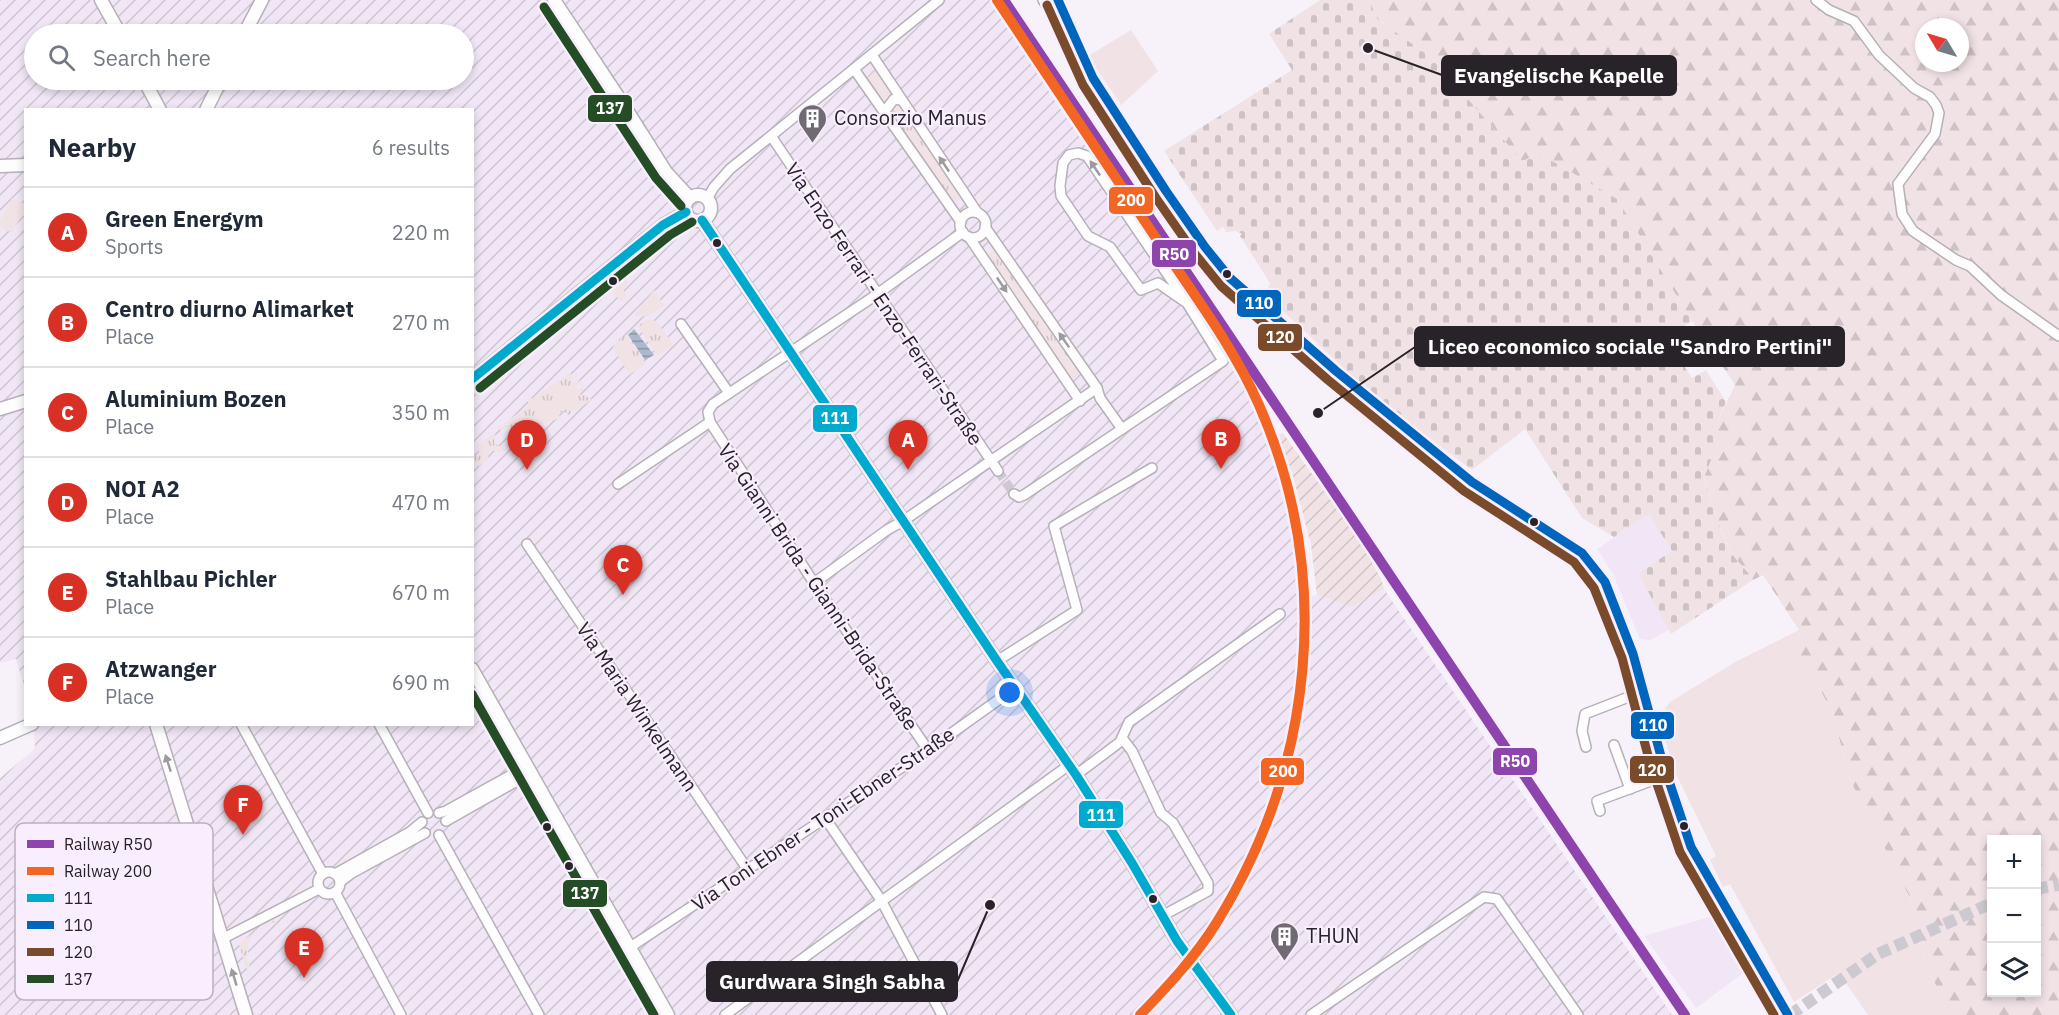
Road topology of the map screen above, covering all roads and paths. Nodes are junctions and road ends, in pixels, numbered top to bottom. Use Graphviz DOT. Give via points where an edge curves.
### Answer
graph roads {
  1 [pos="101,0"];
  2 [pos="262,0"];
  3 [pos="554,0"];
  4 [pos="939,0"];
  5 [pos="1043,0"];
  6 [pos="1058,0"];
  7 [pos="1816,0"];
  8 [pos="114,24"];
  9 [pos="249,24"];
  10 [pos="1076,44"];
  11 [pos="872,55"];
  12 [pos="854,69"];
  13 [pos="149,90"];
  14 [pos="216,90"];
  15 [pos="901,100"];
  16 [pos="157,105"];
  17 [pos="207,108"];
  18 [pos="885,111"];
  19 [pos="771,136"];
  20 [pos="24,165"];
  21 [pos="0,166"];
  22 [pos="690,198"];
  23 [pos="707,199"];
  24 [pos="686,212"];
  25 [pos="977,212"];
  26 [pos="702,220"];
  27 [pos="960,222"];
  28 [pos="985,227"];
  29 [pos="969,236"];
  30 [pos="877,294"];
  31 [pos="1187,303"];
  32 [pos="681,324"];
  33 [pos="2059,336"];
  34 [pos="790,352"];
  35 [pos="474,377"];
  36 [pos="1097,388"];
  37 [pos="729,393"];
  38 [pos="1080,401"];
  39 [pos="24,402"];
  40 [pos="0,409"];
  41 [pos="710,423"];
  42 [pos="1122,429"];
  43 [pos="990,460"];
  44 [pos="1152,468"];
  45 [pos="998,471"];
  46 [pos="618,484"];
  47 [pos="1016,495"];
  48 [pos="903,521"];
  49 [pos="527,544"];
  50 [pos="814,583"];
  51 [pos="1280,614"];
  52 [pos="997,662"];
  53 [pos="474,673"];
  54 [pos="1016,688"];
  55 [pos="1644,691"];
  56 [pos="27,726"];
  57 [pos="157,726"];
  58 [pos="242,726"];
  59 [pos="380,726"];
  60 [pos="0,738"];
  61 [pos="1122,738"];
  62 [pos="1614,745"];
  63 [pos="1586,747"];
  64 [pos="928,750"];
  65 [pos="528,768"];
  66 [pos="1072,770"];
  67 [pos="1667,775"];
  68 [pos="1630,789"];
  69 [pos="1600,811"];
  70 [pos="429,813"];
  71 [pos="439,813"];
  72 [pos="825,818"];
  73 [pos="422,822"];
  74 [pos="446,822"];
  75 [pos="186,823"];
  76 [pos="425,833"];
  77 [pos="439,835"];
  78 [pos="748,870"];
  79 [pos="323,873"];
  80 [pos="338,878"];
  81 [pos="319,889"];
  82 [pos="335,892"];
  83 [pos="881,900"];
  84 [pos="213,910"];
  85 [pos="1162,916"];
  86 [pos="222,939"];
  87 [pos="629,948"];
  88 [pos="1227,1013"];
  89 [pos="246,1015"];
  90 [pos="401,1015"];
  91 [pos="539,1015"];
  92 [pos="668,1015"];
  93 [pos="725,1015"];
  94 [pos="942,1015"];
  95 [pos="1311,1015"];
  96 [pos="1578,1015"];
  97 [pos="1788,1015"];
  1 -- 8 [label="main road"];
  2 -- 9 [label="main road"];
  3 -- 22 [label="main road" via="666,172"];
  4 -- 11 [label="street"];
  5 -- 10 [label="street"];
  6 -- 10 [label="street"];
  7 -- 33 [label="street" via="1854,21 1879,55 1936,105 1939,113 1935,134 1898,184 1902,214 1913,231 1970,266 2001,295"];
  10 -- 55 [label="street" via="1093,78 1166,191 1230,278 1472,482 1576,549 1593,565 1612,598"];
  11 -- 12 [label="street"];
  11 -- 15 [label="street"];
  12 -- 18 [label="street"];
  12 -- 19 [label="street"];
  13 -- 16 [label="main road"];
  14 -- 17 [label="main road"];
  15 -- 18 [label="street" via="894,99"];
  25 -- 15 [label="street, one-way"];
  18 -- 27 [label="street"];
  19 -- 23 [label="street" via="730,169"];
  19 -- 30 [label="street, Via Enzo Ferrari - Enzo-Ferrari-Straße"];
  20 -- 21 [label="main road"];
  22 -- 23 [label="main road" via="699,195"];
  22 -- 24 [label="main road"];
  23 -- 26 [label="main road" via="710,213"];
  24 -- 26 [label="main road" via="690,218"];
  24 -- 35 [label="main road" via="659,228"];
  25 -- 27 [label="street" via="969,212"];
  25 -- 28 [label="street"];
  26 -- 34 [label="main road"];
  27 -- 29 [label="street"];
  28 -- 29 [label="street" via="983,233"];
  36 -- 28 [label="street, one-way"];
  29 -- 30 [label="street"];
  29 -- 38 [label="street, one-way"];
  30 -- 34 [label="street"];
  30 -- 43 [label="street, Via Enzo Ferrari - Enzo-Ferrari-Straße"];
  31 -- 31 [label="street, one-way" via="1087,156 1069,155 1063,163 1061,196 1088,236 1110,247 1141,290 1158,283"];
  31 -- 42 [label="street" via="1223,361"];
  32 -- 37 [label="street"];
  34 -- 37 [label="street"];
  34 -- 48 [label="main road"];
  36 -- 38 [label="street"];
  36 -- 42 [label="street"];
  37 -- 41 [label="street" via="710,408"];
  38 -- 43 [label="street"];
  39 -- 40 [label="main road"];
  41 -- 46 [label="street"];
  41 -- 50 [label="street, Via Gianni Brida - Gianni-Brida-Straße"];
  42 -- 47 [label="street"];
  43 -- 45 [label="street, Via Enzo Ferrari - Enzo-Ferrari-Straße"];
  43 -- 48 [label="street"];
  44 -- 52 [label="street" via="1054,526 1077,610"];
  48 -- 50 [label="street"];
  48 -- 52 [label="main road"];
  49 -- 78 [label="street, Via Maria Winkelmann"];
  50 -- 64 [label="street, Via Gianni Brida - Gianni-Brida-Straße"];
  51 -- 61 [label="street" via="1129,722"];
  52 -- 54 [label="main road"];
  53 -- 65 [label="main road"];
  54 -- 64 [label="street, Via Toni Ebner - Toni-Ebner-Straße"];
  54 -- 66 [label="main road"];
  55 -- 63 [label="street" via="1585,714 1582,731"];
  55 -- 67 [label="street"];
  56 -- 60 [label="main road"];
  75 -- 57 [label="main road, one-way"];
  58 -- 79 [label="street"];
  59 -- 70 [label="street"];
  61 -- 66 [label="street"];
  61 -- 85 [label="street" via="1161,813 1173,823 1208,883 1208,891"];
  62 -- 68 [label="street"];
  64 -- 72 [label="street, Via Toni Ebner - Toni-Ebner-Straße"];
  65 -- 71 [label="street"];
  65 -- 74 [label="street"];
  65 -- 87 [label="main road"];
  66 -- 83 [label="street"];
  66 -- 85 [label="main road"];
  67 -- 68 [label="street"];
  67 -- 97 [label="street" via="1691,847"];
  68 -- 69 [label="street" via="1596,801"];
  70 -- 71 [label="street"];
  70 -- 73 [label="street"];
  71 -- 74 [label="street"];
  72 -- 78 [label="street, Via Toni Ebner - Toni-Ebner-Straße"];
  72 -- 83 [label="street"];
  73 -- 76 [label="street"];
  73 -- 80 [label="street"];
  74 -- 77 [label="street"];
  76 -- 77 [label="street"];
  76 -- 80 [label="street"];
  77 -- 91 [label="street"];
  78 -- 87 [label="street, Via Toni Ebner - Toni-Ebner-Straße"];
  79 -- 80 [label="street"];
  79 -- 81 [label="street"];
  80 -- 82 [label="street" via="339,888"];
  81 -- 82 [label="street" via="328,894"];
  81 -- 86 [label="street"];
  82 -- 90 [label="street"];
  83 -- 93 [label="street"];
  83 -- 94 [label="street"];
  86 -- 84 [label="main road, one-way"];
  85 -- 88 [label="main road"];
  89 -- 86 [label="main road, one-way"];
  87 -- 92 [label="main road"];
  95 -- 96 [label="street" via="1484,897 1497,899"];
}
